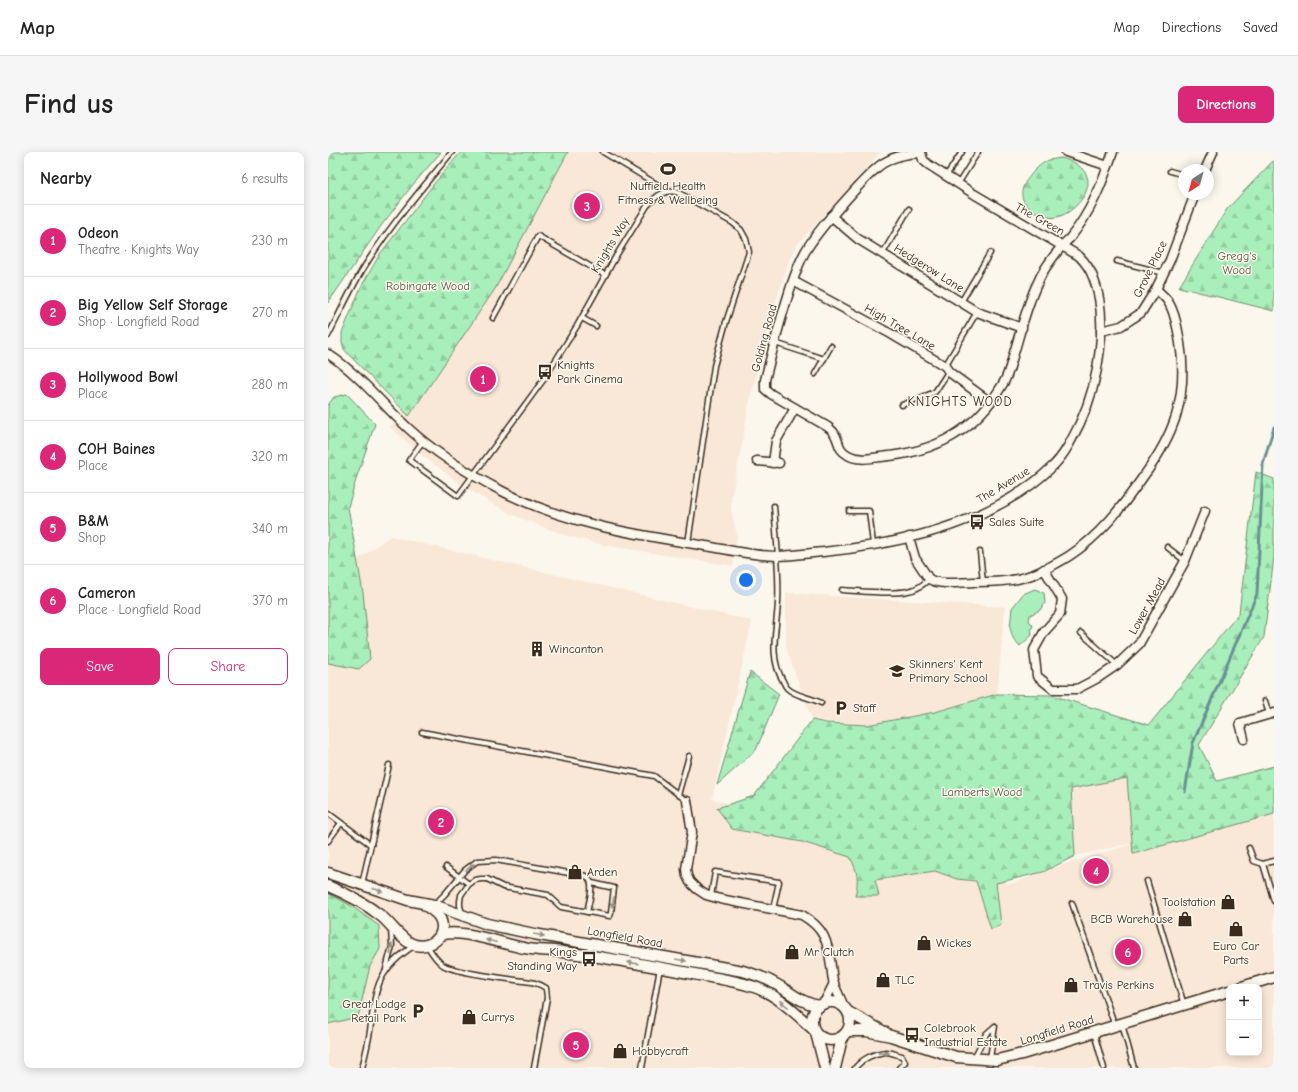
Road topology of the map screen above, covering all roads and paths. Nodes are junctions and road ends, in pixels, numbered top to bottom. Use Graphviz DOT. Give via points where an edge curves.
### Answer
graph roads {
  1 [pos="452,152"];
  2 [pos="603,152"];
  3 [pos="962,152"];
  4 [pos="978,152"];
  5 [pos="1066,152"];
  6 [pos="1113,152"];
  7 [pos="1213,152"];
  8 [pos="921,153"];
  9 [pos="1208,164"];
  10 [pos="1108,166"];
  11 [pos="1170,171"];
  12 [pos="1178,173"];
  13 [pos="946,176"];
  14 [pos="958,184"];
  15 [pos="668,191"];
  16 [pos="1193,200"];
  17 [pos="909,209"];
  18 [pos="831,216"];
  19 [pos="1062,246"];
  20 [pos="883,253"];
  21 [pos="990,253"];
  22 [pos="1117,261"];
  23 [pos="1164,273"];
  24 [pos="605,275"];
  25 [pos="792,281"];
  26 [pos="1156,289"];
  27 [pos="961,302"];
  28 [pos="977,312"];
  29 [pos="493,318"];
  30 [pos="582,318"];
  31 [pos="596,326"];
  32 [pos="1022,328"];
  33 [pos="1101,331"];
  34 [pos="328,336"];
  35 [pos="774,342"];
  36 [pos="831,346"];
  37 [pos="328,354"];
  38 [pos="824,359"];
  39 [pos="947,369"];
  40 [pos="815,374"];
  41 [pos="990,402"];
  42 [pos="902,405"];
  43 [pos="795,408"];
  44 [pos="424,440"];
  45 [pos="757,461"];
  46 [pos="474,476"];
  47 [pos="774,506"];
  48 [pos="849,511"];
  49 [pos="1206,511"];
  50 [pos="909,537"];
  51 [pos="688,543"];
  52 [pos="873,544"];
  53 [pos="1167,547"];
  54 [pos="980,552"];
  55 [pos="778,556"];
  56 [pos="1185,561"];
  57 [pos="1044,569"];
  58 [pos="929,579"];
  59 [pos="983,582"];
  60 [pos="842,590"];
  61 [pos="1081,633"];
  62 [pos="1117,665"];
  63 [pos="1265,701"];
  64 [pos="821,703"];
  65 [pos="1272,714"];
  66 [pos="422,732"];
  67 [pos="1244,739"];
  68 [pos="689,756"];
  69 [pos="389,765"];
  70 [pos="678,794"];
  71 [pos="688,801"];
  72 [pos="328,813"];
  73 [pos="341,823"];
  74 [pos="328,841"];
  75 [pos="372,845"];
  76 [pos="1249,848"];
  77 [pos="1274,861"];
  78 [pos="1263,864"];
  79 [pos="446,867"];
  80 [pos="328,873"];
  81 [pos="460,876"];
  82 [pos="1147,881"];
  83 [pos="592,883"];
  84 [pos="470,884"];
  85 [pos="362,885"];
  86 [pos="328,886"];
  87 [pos="711,896"];
  88 [pos="1274,901"];
  89 [pos="421,903"];
  90 [pos="1072,903"];
  91 [pos="434,905"];
  92 [pos="773,909"];
  93 [pos="587,912"];
  94 [pos="463,915"];
  95 [pos="391,925"];
  96 [pos="440,935"];
  97 [pos="415,945"];
  98 [pos="428,945"];
  99 [pos="660,968"];
  100 [pos="385,972"];
  101 [pos="1274,977"];
  102 [pos="834,983"];
  103 [pos="1252,984"];
  104 [pos="1226,992"];
  105 [pos="822,1004"];
  106 [pos="1184,1006"];
  107 [pos="846,1009"];
  108 [pos="1118,1025"];
  109 [pos="815,1032"];
  110 [pos="1094,1032"];
  111 [pos="845,1034"];
  112 [pos="891,1036"];
  113 [pos="974,1058"];
  114 [pos="990,1058"];
  115 [pos="362,1068"];
  116 [pos="534,1068"];
  117 [pos="642,1068"];
  118 [pos="825,1068"];
  119 [pos="835,1068"];
  120 [pos="855,1068"];
  121 [pos="899,1068"];
  122 [pos="1104,1068"];
  123 [pos="1134,1068"];
  1 -- 34 [label="lane" via="376,248"];
  2 -- 15 [label="lane"];
  3 -- 13 [label="lane"];
  4 -- 14 [label="lane"];
  5 -- 10 [label="street"];
  6 -- 10 [label="street, The Green"];
  7 -- 9 [label="street"];
  8 -- 13 [label="street, The Green" via="923,160"];
  8 -- 18 [label="street, Golding Road" via="894,157 884,162"];
  10 -- 19 [label="street, The Green" via="1093,204"];
  11 -- 12 [label="lane"];
  13 -- 14 [label="street, The Green"];
  14 -- 19 [label="street, The Green"];
  15 -- 24 [label="lane, Knights Way" via="657,196 647,206"];
  15 -- 51 [label="lane" via="684,195 732,222 744,234 748,248 747,259 714,366"];
  16 -- 23 [label="street, Grove Place"];
  17 -- 20 [label="lane"];
  18 -- 20 [label="street, Hedgerow Lane" via="858,239"];
  18 -- 25 [label="street, Golding Road" via="805,252"];
  19 -- 32 [label="street, Golding Road" via="1038,280"];
  19 -- 33 [label="street, The Avenue" via="1080,256 1094,279"];
  20 -- 27 [label="street, Hedgerow Lane"];
  21 -- 27 [label="lane"];
  22 -- 23 [label="lane"];
  23 -- 26 [label="street, Grove Place"];
  24 -- 29 [label="lane" via="538,236"];
  24 -- 30 [label="lane, Knights Way"];
  25 -- 35 [label="street, Golding Road"];
  25 -- 39 [label="street, High Tree Lane" via="891,334"];
  26 -- 33 [label="street, Grove Place" via="1141,313 1121,326"];
  26 -- 57 [label="street" via="1168,301 1177,325 1181,353 1181,395 1169,436 1135,488 1101,531 1068,556"];
  27 -- 28 [label="street, Hedgerow Lane"];
  28 -- 32 [label="street, Hedgerow Lane"];
  28 -- 39 [label="lane"];
  30 -- 31 [label="lane"];
  30 -- 46 [label="lane, Knights Way" via="544,379"];
  32 -- 41 [label="street, Golding Road" via="1005,381"];
  33 -- 50 [label="street, The Avenue" via="1096,378 1091,397 1066,449 1054,465 1036,481 998,505 946,527"];
  35 -- 38 [label="lane"];
  35 -- 43 [label="street, Golding Road" via="765,389"];
  36 -- 38 [label="lane"];
  37 -- 44 [label="street" via="349,370"];
  38 -- 40 [label="lane"];
  39 -- 41 [label="street, High Tree Lane"];
  39 -- 42 [label="lane" via="936,392"];
  41 -- 43 [label="street, Golding Road" via="971,424 940,443 890,456 867,458 850,457 844,453 835,434 828,427"];
  43 -- 45 [label="street" via="776,441 776,463"];
  44 -- 46 [label="street"];
  44 -- 46 [label="lane, Knights Way" via="409,460 458,496"];
  46 -- 51 [label="street" via="538,508 569,519"];
  47 -- 55 [label="lane"];
  48 -- 52 [label="lane" via="869,511"];
  49 -- 56 [label="street, Lower Mead"];
  50 -- 52 [label="street, The Avenue"];
  50 -- 58 [label="street" via="914,558"];
  51 -- 55 [label="street, The Avenue"];
  52 -- 55 [label="street, The Avenue"];
  53 -- 56 [label="lane"];
  54 -- 59 [label="lane"];
  55 -- 64 [label="lane" via="779,586 773,651 778,672 787,688 797,695 813,698"];
  56 -- 62 [label="street, Lower Mead" via="1139,644"];
  57 -- 59 [label="street" via="1026,577"];
  57 -- 62 [label="street, Lower Mead" via="1062,599 1060,614 1044,632 1034,650 1037,676 1053,689 1077,689"];
  58 -- 59 [label="street" via="941,582"];
  58 -- 60 [label="lane" via="908,591"];
  61 -- 62 [label="lane"];
  63 -- 65 [label="lane"];
  65 -- 67 [label="street" via="1240,724"];
  66 -- 70 [label="lane" via="654,776"];
  68 -- 70 [label="lane"];
  69 -- 75 [label="lane"];
  70 -- 71 [label="lane"];
  71 -- 87 [label="street" via="692,832 687,876 697,889"];
  72 -- 73 [label="lane"];
  73 -- 74 [label="lane"];
  73 -- 75 [label="lane"];
  75 -- 85 [label="lane"];
  76 -- 78 [label="lane" via="1254,861"];
  77 -- 78 [label="lane"];
  78 -- 88 [label="lane"];
  79 -- 81 [label="lane"];
  80 -- 85 [label="street, Longfield Road"];
  81 -- 83 [label="lane, one-way" via="470,865 496,860 586,876"];
  81 -- 84 [label="lane"];
  81 -- 91 [label="lane"];
  82 -- 106 [label="lane"];
  83 -- 93 [label="lane"];
  83 -- 93 [label="lane, one-way" via="614,888 611,913 607,916"];
  84 -- 93 [label="lane" via="476,880 487,879 503,887 548,895 561,907"];
  84 -- 94 [label="lane" via="465,888 460,900"];
  85 -- 89 [label="street, Longfield Road, one-way"];
  86 -- 95 [label="street" via="355,898"];
  87 -- 92 [label="street" via="720,900"];
  87 -- 92 [label="lane" via="715,872 779,882"];
  89 -- 91 [label="street, Longfield Road"];
  89 -- 96 [label="street, Longfield Road" via="438,916 442,924"];
  90 -- 108 [label="lane"];
  91 -- 94 [label="street, Longfield Road"];
  92 -- 102 [label="street" via="802,915 819,927 829,949"];
  94 -- 105 [label="street, Longfield Road, one-way" via="487,924 534,934 743,971 773,982 808,1004"];
  95 -- 97 [label="street"];
  100 -- 95 [label="lane, one-way" via="392,946"];
  96 -- 98 [label="street"];
  99 -- 96 [label="street, Longfield Road, one-way" via="563,952 525,949 467,935"];
  97 -- 98 [label="street"];
  97 -- 100 [label="lane"];
  98 -- 116 [label="lane" via="443,965 453,969 538,983 546,988 547,998"];
  109 -- 99 [label="street, Longfield Road, one-way" via="786,1005 758,988"];
  99 -- 117 [label="lane"];
  100 -- 115 [label="lane" via="376,990"];
  101 -- 103 [label="street"];
  102 -- 105 [label="street"];
  102 -- 107 [label="street"];
  104 -- 106 [label="street, Longfield Road"];
  105 -- 107 [label="street" via="835,1002"];
  105 -- 109 [label="street" via="812,1016"];
  106 -- 108 [label="street, Longfield Road"];
  107 -- 111 [label="street" via="851,1018"];
  107 -- 112 [label="street, Longfield Road"];
  108 -- 110 [label="street, Longfield Road"];
  108 -- 123 [label="lane"];
  109 -- 111 [label="street" via="825,1040 831,1041"];
  109 -- 118 [label="street"];
  110 -- 114 [label="street, Longfield Road" via="1022,1054 996,1060"];
  110 -- 122 [label="lane"];
  111 -- 112 [label="street, Longfield Road" via="866,1032"];
  111 -- 119 [label="street"];
  112 -- 113 [label="street, Longfield Road" via="956,1057"];
  113 -- 114 [label="street, Longfield Road"];
  113 -- 114 [label="lane" via="986,1034 995,1026"];
  120 -- 121 [label="lane, one-way" via="860,1061 887,1052 902,1056 905,1062"];
}
